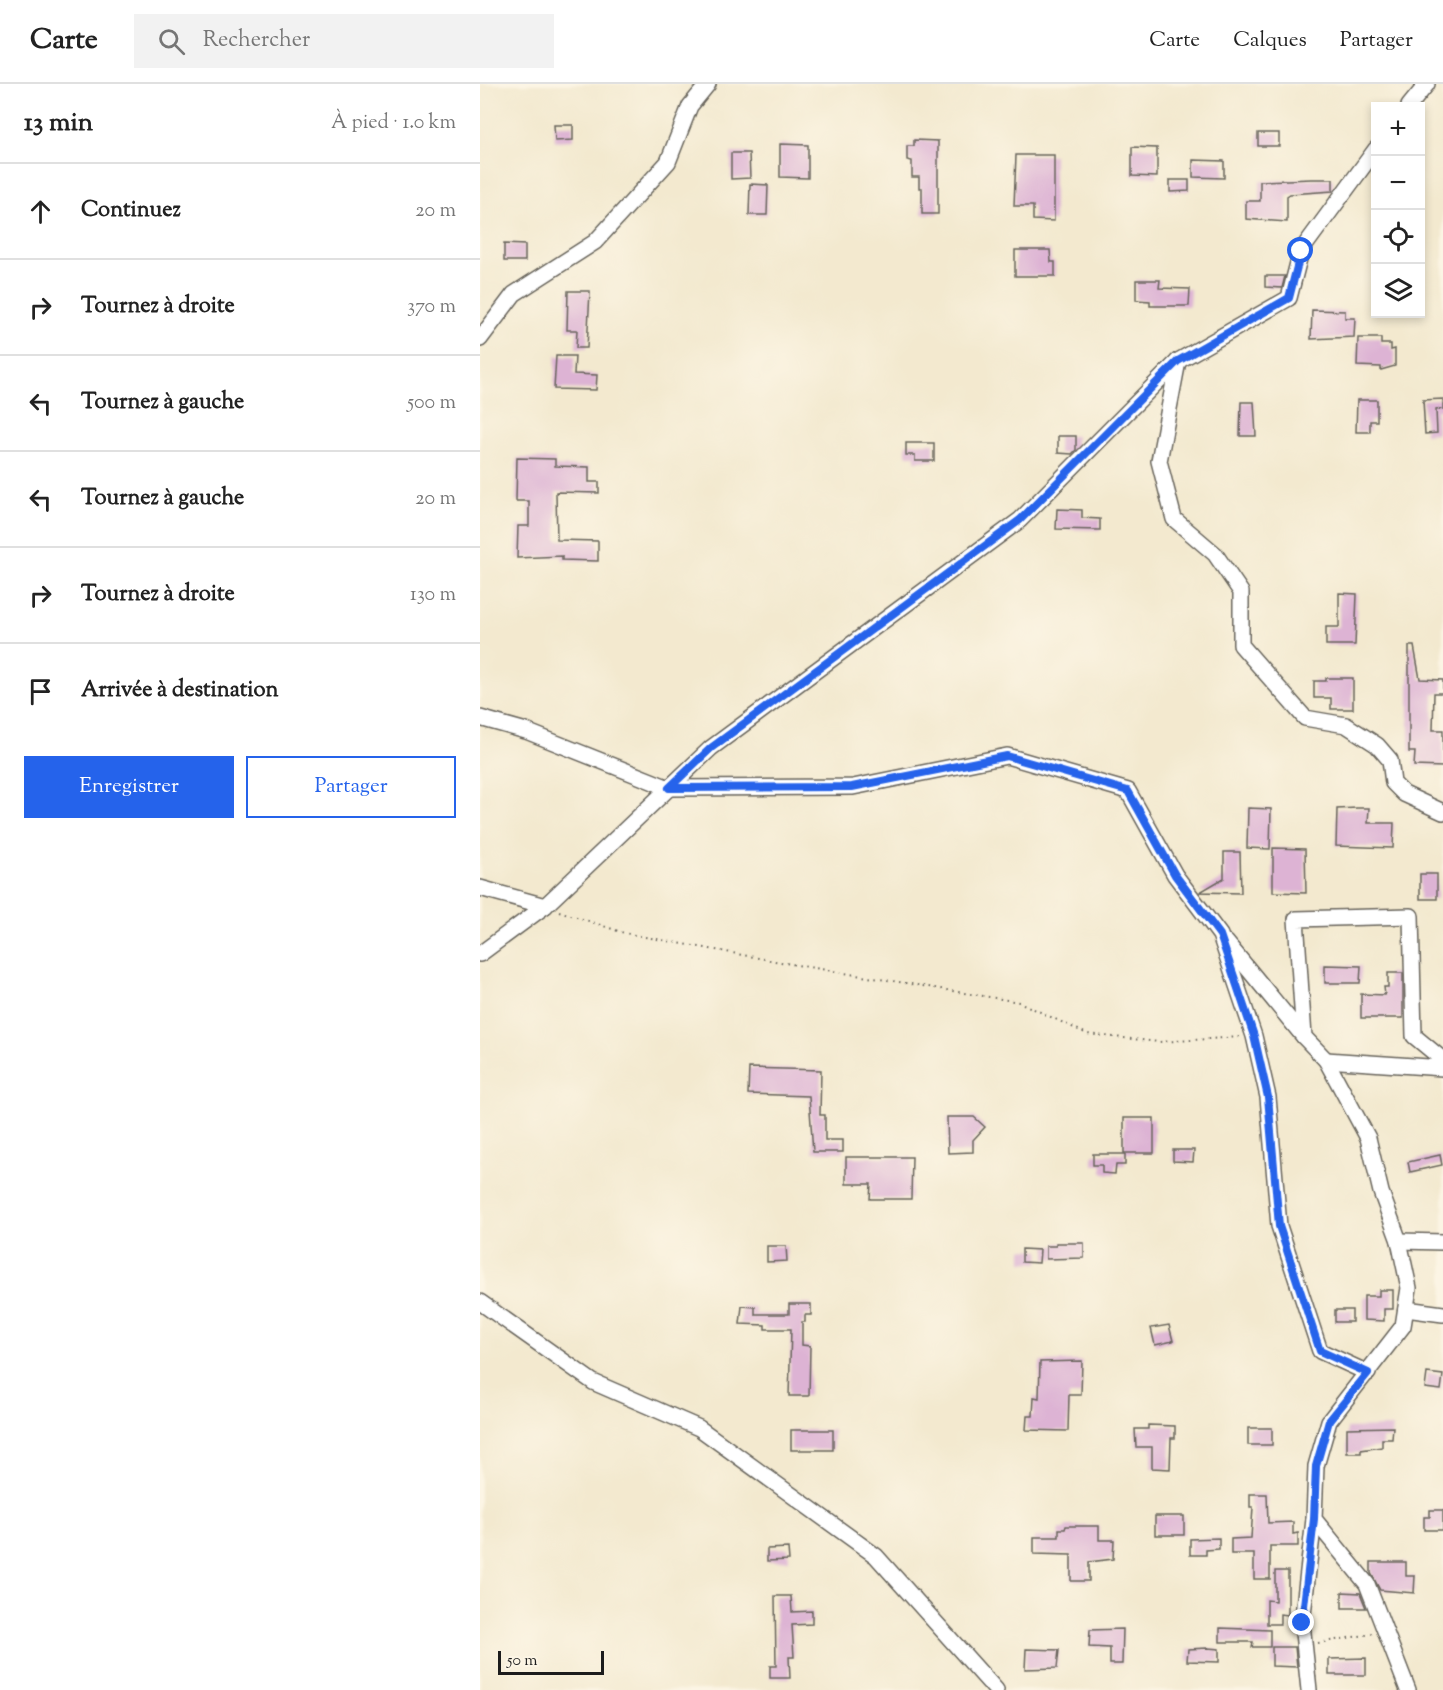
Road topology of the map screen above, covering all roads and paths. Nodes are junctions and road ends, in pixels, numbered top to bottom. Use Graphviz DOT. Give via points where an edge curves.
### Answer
graph roads {
  1 [pos="708,84"];
  2 [pos="1427,84"];
  3 [pos="1412,102"];
  4 [pos="1371,156"];
  5 [pos="480,339"];
  6 [pos="1178,361"];
  7 [pos="480,718"];
  8 [pos="669,788"];
  9 [pos="1443,812"];
  10 [pos="480,888"];
  11 [pos="545,906"];
  12 [pos="1220,935"];
  13 [pos="480,954"];
  14 [pos="1254,1036"];
  15 [pos="1304,1037"];
  16 [pos="1326,1060"];
  17 [pos="1443,1060"];
  18 [pos="1443,1068"];
  19 [pos="1399,1241"];
  20 [pos="1443,1242"];
  21 [pos="480,1302"];
  22 [pos="1406,1309"];
  23 [pos="1443,1314"];
  24 [pos="1368,1373"];
  25 [pos="1314,1519"];
  26 [pos="1384,1632"];
  27 [pos="1304,1646"];
  28 [pos="996,1690"];
  29 [pos="1309,1690"];
  30 [pos="1408,1690"];
  1 -- 5 [label="street" via="690,106 668,162 595,242 514,294"];
  2 -- 3 [label="street"];
  4 -- 6 [label="street" via="1301,251 1289,298"];
  6 -- 8 [label="street" via="1020,520 711,748"];
  6 -- 9 [label="street" via="1159,461 1174,519 1215,554 1241,592 1241,645 1305,718 1346,725 1377,745 1390,760 1393,783 1404,794"];
  7 -- 8 [label="street" via="526,731"];
  8 -- 11 [label="street"];
  8 -- 12 [label="street" via="852,787 1007,756 1128,791 1175,875"];
  10 -- 11 [label="street"];
  11 -- 13 [label="street"];
  11 -- 14 [label="path" via="624,933 1020,1002 1087,1034 1159,1042"];
  12 -- 14 [label="street"];
  12 -- 15 [label="street"];
  14 -- 24 [label="street" via="1268,1097 1279,1226 1320,1351"];
  15 -- 16 [label="street"];
  15 -- 17 [label="street" via="1296,919 1411,916 1414,1036"];
  16 -- 18 [label="street"];
  16 -- 19 [label="street" via="1368,1138"];
  19 -- 20 [label="street"];
  19 -- 22 [label="street" via="1409,1288"];
  21 -- 28 [label="street" via="593,1382 699,1428 876,1556"];
  22 -- 23 [label="street"];
  22 -- 24 [label="street" via="1403,1326"];
  24 -- 25 [label="street" via="1329,1421 1316,1466"];
  25 -- 26 [label="street" via="1367,1584"];
  25 -- 27 [label="street" via="1302,1623"];
  26 -- 27 [label="path"];
  26 -- 30 [label="street"];
  27 -- 29 [label="street"];
}
